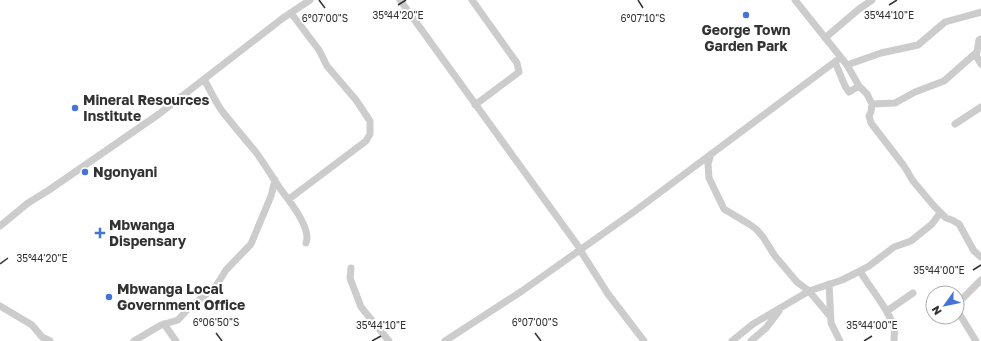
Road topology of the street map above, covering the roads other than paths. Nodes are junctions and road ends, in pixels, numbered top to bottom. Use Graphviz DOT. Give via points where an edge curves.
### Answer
graph roads {
  1 [pos="310,0"];
  2 [pos="400,0"];
  3 [pos="472,0"];
  4 [pos="795,0"];
  5 [pos="872,0"];
  6 [pos="981,12"];
  7 [pos="291,13"];
  8 [pos="825,38"];
  9 [pos="981,39"];
  10 [pos="975,54"];
  11 [pos="837,60"];
  12 [pos="981,64"];
  13 [pos="847,65"];
  14 [pos="204,79"];
  15 [pos="859,86"];
  16 [pos="872,104"];
  17 [pos="475,105"];
  18 [pos="981,107"];
  19 [pos="955,124"];
  20 [pos="712,154"];
  21 [pos="275,180"];
  22 [pos="289,199"];
  23 [pos="940,213"];
  24 [pos="0,226"];
  25 [pos="306,243"];
  26 [pos="580,250"];
  27 [pos="981,257"];
  28 [pos="351,268"];
  29 [pos="860,271"];
  30 [pos="981,280"];
  31 [pos="829,284"];
  32 [pos="809,291"];
  33 [pos="913,293"];
  34 [pos="965,296"];
  35 [pos="0,306"];
  36 [pos="780,309"];
  37 [pos="887,312"];
  38 [pos="829,315"];
  39 [pos="965,323"];
  40 [pos="164,324"];
  41 [pos="734,340"];
  42 [pos="50,341"];
  43 [pos="134,341"];
  44 [pos="176,341"];
  45 [pos="389,341"];
  46 [pos="445,341"];
  47 [pos="644,341"];
  48 [pos="751,341"];
  49 [pos="840,341"];
  50 [pos="894,341"];
  51 [pos="976,341"];
  1 -- 7 [label="street"];
  2 -- 17 [label="street"];
  3 -- 17 [label="street" via="517,63 519,72"];
  4 -- 8 [label="street"];
  5 -- 8 [label="street"];
  6 -- 13 [label="street" via="945,22 918,45"];
  7 -- 14 [label="street"];
  7 -- 22 [label="street" via="319,50 327,66 370,121 370,134 366,141"];
  8 -- 11 [label="street"];
  9 -- 10 [label="street"];
  10 -- 12 [label="street"];
  10 -- 16 [label="street" via="944,81 895,103"];
  11 -- 13 [label="street"];
  11 -- 15 [label="street" via="849,92"];
  11 -- 20 [label="street"];
  13 -- 15 [label="street"];
  14 -- 21 [label="street" via="222,111"];
  14 -- 24 [label="street" via="159,114 28,203"];
  15 -- 16 [label="street"];
  16 -- 23 [label="street" via="869,116 871,123"];
  17 -- 26 [label="street"];
  18 -- 19 [label="street"];
  20 -- 26 [label="street"];
  20 -- 32 [label="street" via="708,164 709,178 724,209 756,229 797,282"];
  21 -- 22 [label="street"];
  21 -- 40 [label="street" via="251,244 226,270 216,286 178,320"];
  22 -- 25 [label="street" via="307,232"];
  23 -- 27 [label="street" via="959,224 974,251"];
  23 -- 29 [label="street" via="932,224 911,241 894,247"];
  26 -- 46 [label="street"];
  26 -- 47 [label="street" via="608,294"];
  28 -- 45 [label="street" via="350,278 361,307"];
  29 -- 31 [label="street"];
  29 -- 37 [label="street"];
  30 -- 34 [label="street"];
  31 -- 32 [label="street"];
  31 -- 38 [label="street"];
  32 -- 36 [label="street"];
  32 -- 38 [label="street"];
  33 -- 37 [label="street"];
  35 -- 42 [label="street" via="32,325 42,337"];
  36 -- 41 [label="street" via="753,324"];
  36 -- 48 [label="street" via="766,328"];
  37 -- 50 [label="street" via="894,328"];
  38 -- 49 [label="street" via="830,323"];
  39 -- 51 [label="street"];
  40 -- 43 [label="street"];
  40 -- 44 [label="street"];
}
